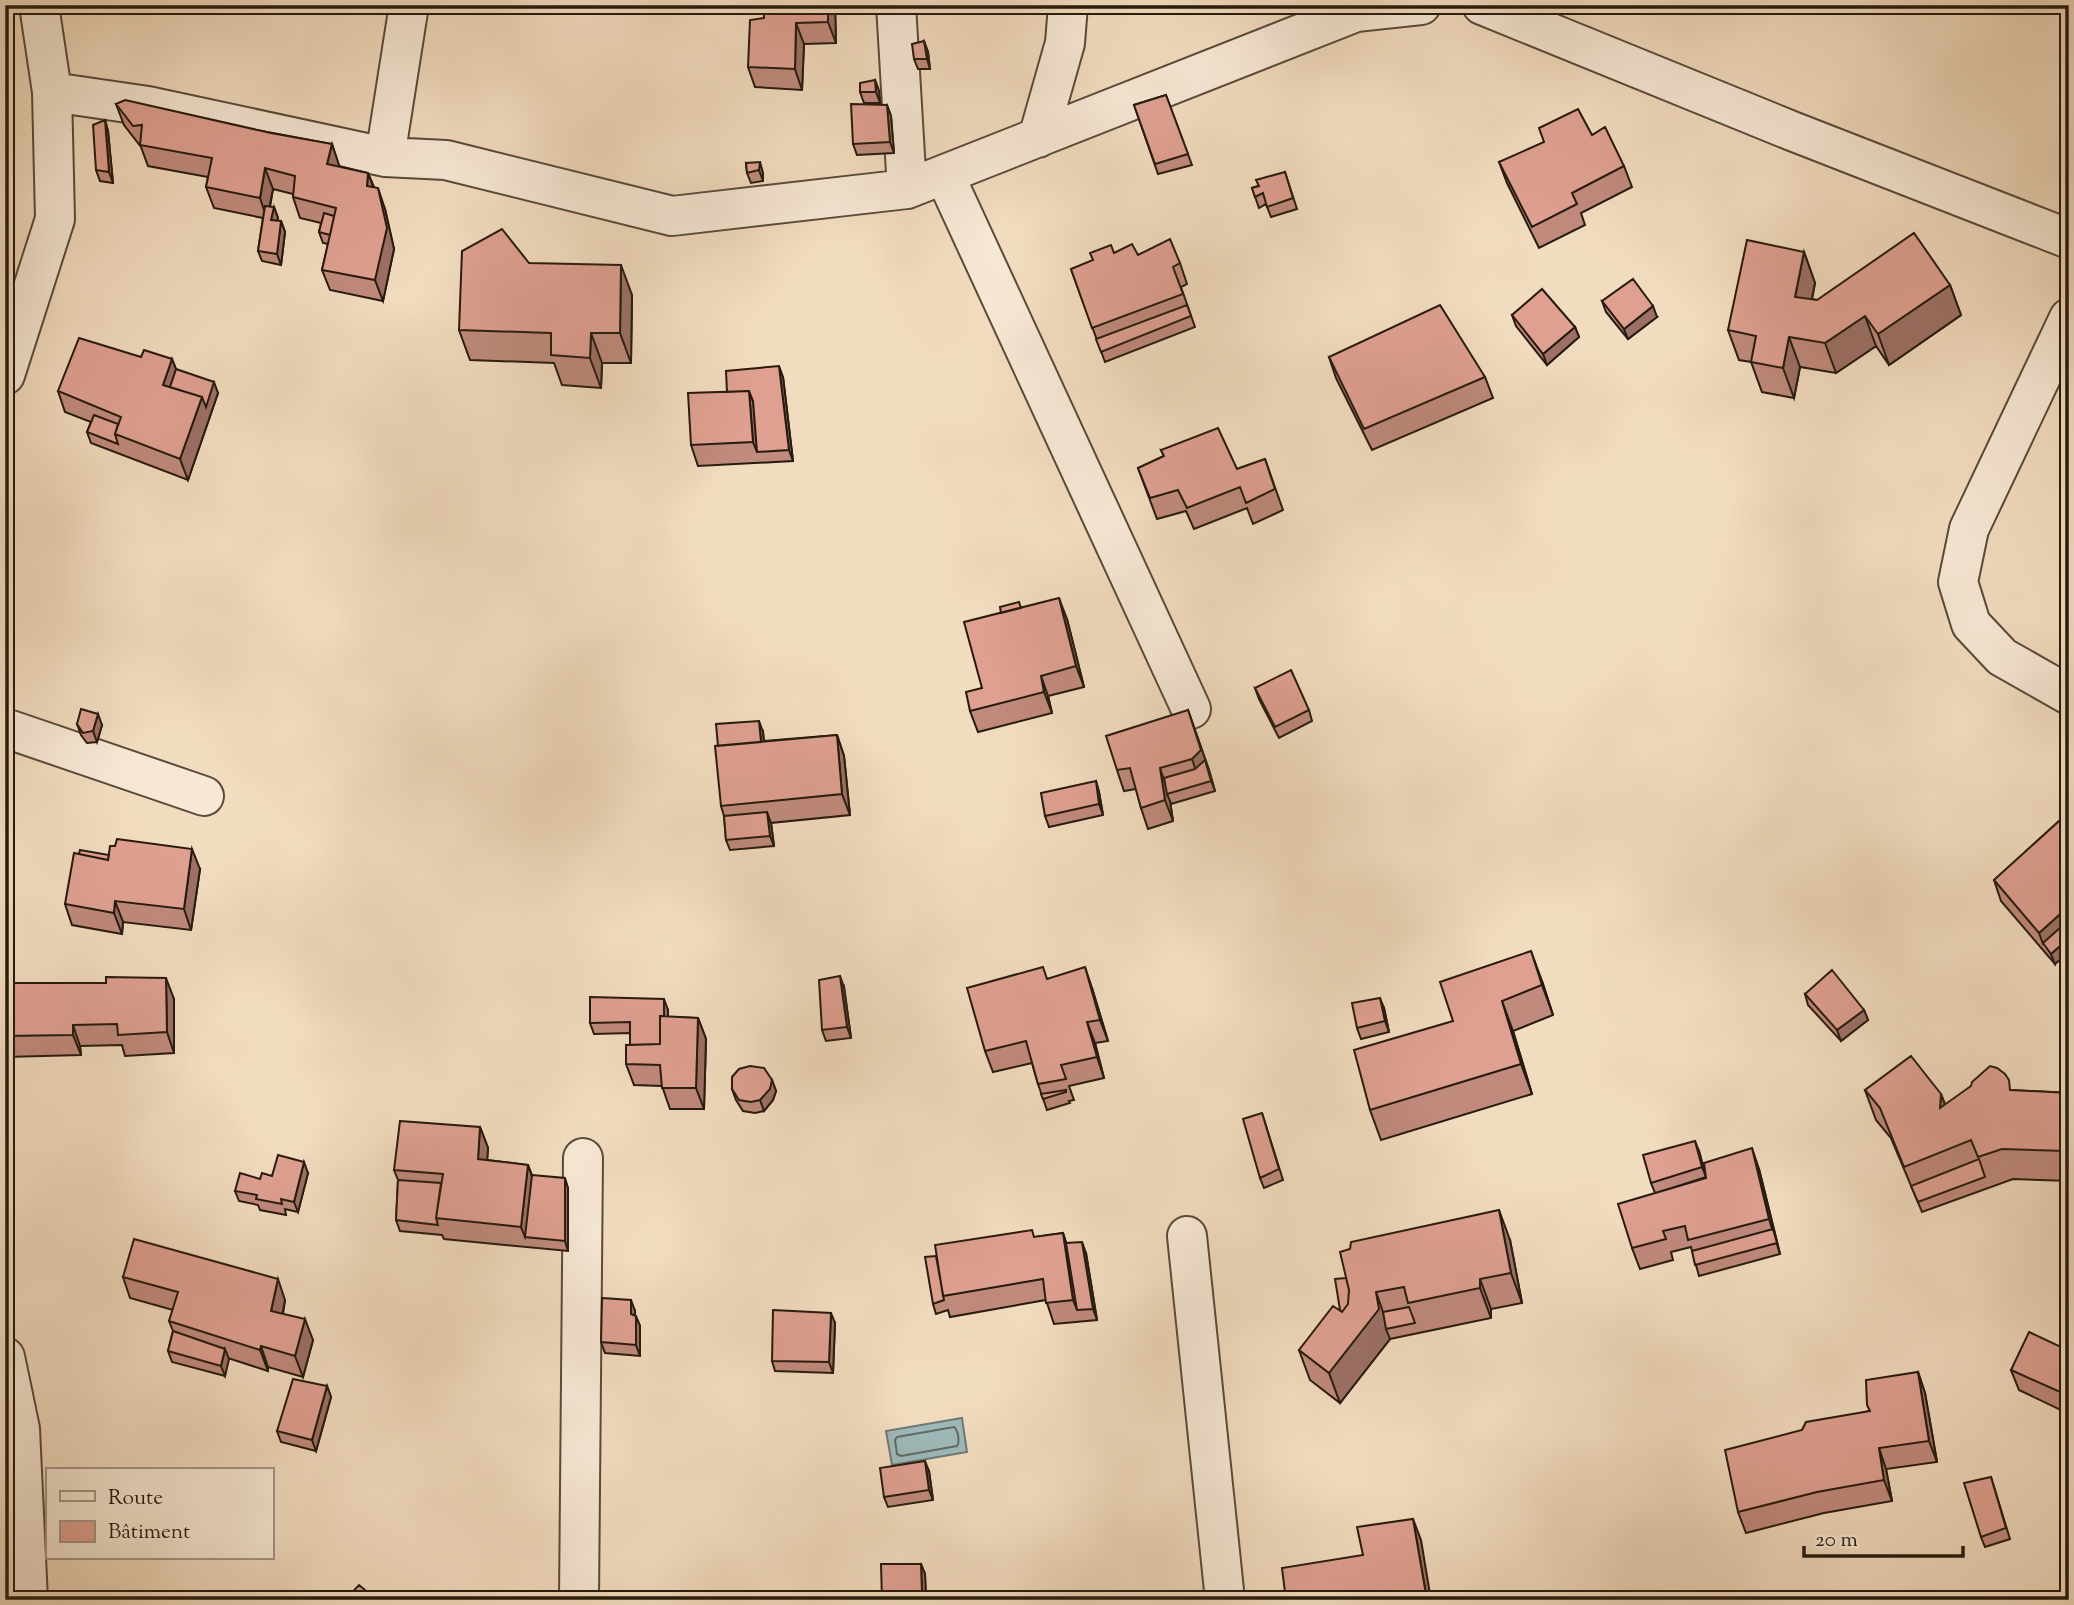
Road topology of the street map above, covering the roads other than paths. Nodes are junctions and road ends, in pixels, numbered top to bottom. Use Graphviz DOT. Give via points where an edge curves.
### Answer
graph roads {
  1 [pos="38,5"];
  2 [pos="409,5"];
  3 [pos="896,5"];
  4 [pos="1068,5"];
  5 [pos="1421,5"];
  6 [pos="1482,5"];
  7 [pos="1360,8"];
  8 [pos="52,92"];
  9 [pos="1038,138"];
  10 [pos="385,157"];
  11 [pos="945,176"];
  12 [pos="907,189"];
  13 [pos="2069,239"];
  14 [pos="2069,318"];
  15 [pos="5,375"];
  16 [pos="2069,695"];
  17 [pos="1191,709"];
  18 [pos="5,727"];
  19 [pos="204,796"];
  20 [pos="583,1158"];
  21 [pos="1187,1236"];
  22 [pos="5,1357"];
  23 [pos="29,1600"];
  24 [pos="579,1600"];
  25 [pos="1225,1600"];
  1 -- 8 [label="street"];
  2 -- 10 [label="street"];
  3 -- 12 [label="street"];
  4 -- 9 [label="street" via="1065,43"];
  5 -- 7 [label="street"];
  6 -- 13 [label="street"];
  7 -- 9 [label="street"];
  8 -- 10 [label="street" via="148,106"];
  8 -- 15 [label="street" via="54,219"];
  9 -- 11 [label="street"];
  10 -- 12 [label="street" via="446,160 672,216"];
  11 -- 12 [label="street"];
  11 -- 17 [label="street"];
  14 -- 16 [label="street" via="1969,529 1958,582 1970,624 2002,657"];
  18 -- 19 [label="street"];
  20 -- 24 [label="street"];
  21 -- 25 [label="street"];
  22 -- 23 [label="street" via="20,1429"];
}
